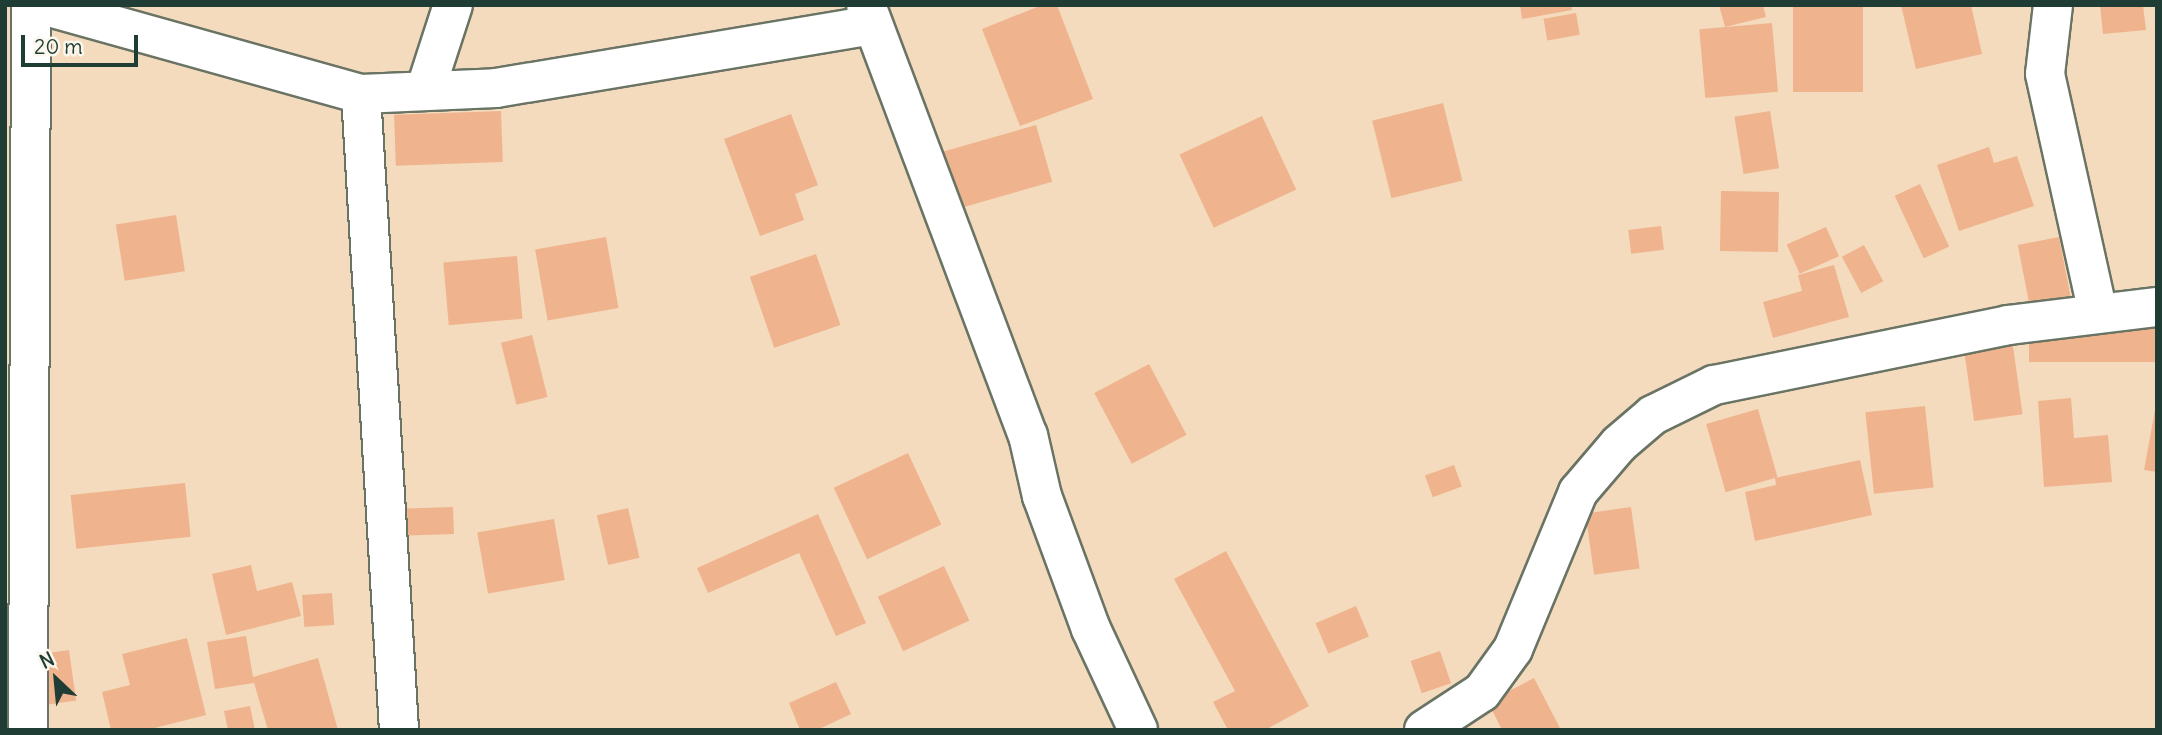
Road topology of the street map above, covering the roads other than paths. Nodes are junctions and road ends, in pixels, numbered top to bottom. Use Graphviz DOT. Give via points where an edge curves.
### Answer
graph roads {
  1 [pos="31,5"];
  2 [pos="42,5"];
  3 [pos="453,5"];
  4 [pos="2053,5"];
  5 [pos="870,15"];
  6 [pos="425,91"];
  7 [pos="361,94"];
  8 [pos="2157,307"];
  9 [pos="2098,313"];
  10 [pos="28,730"];
  11 [pos="399,730"];
  12 [pos="1138,730"];
  13 [pos="1424,730"];
  1 -- 10 [label="street"];
  2 -- 7 [label="street"];
  3 -- 6 [label="street"];
  4 -- 9 [label="street" via="2045,74"];
  5 -- 6 [label="street" via="496,88"];
  5 -- 12 [label="street" via="1028,435 1042,496 1091,629"];
  6 -- 7 [label="street"];
  7 -- 11 [label="street"];
  8 -- 9 [label="street"];
  9 -- 13 [label="street" via="2008,325 1714,385 1653,415 1619,444 1578,492 1513,649 1490,681 1482,692"];
}
